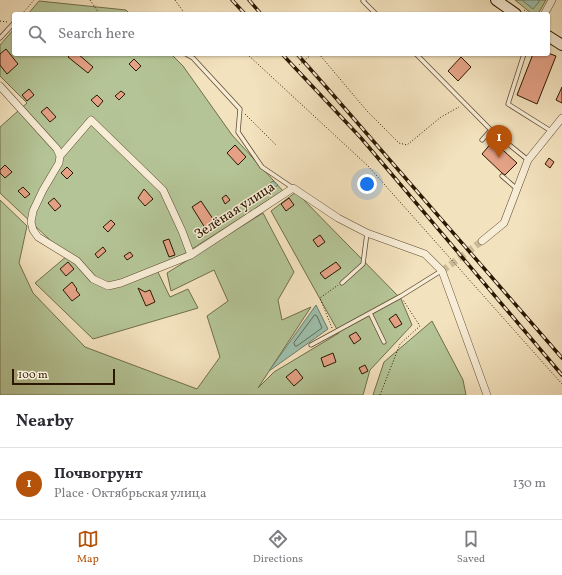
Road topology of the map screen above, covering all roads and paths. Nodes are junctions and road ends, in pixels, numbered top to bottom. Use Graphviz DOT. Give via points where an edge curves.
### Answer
graph roads {
  1 [pos="34,0"];
  2 [pos="90,0"];
  3 [pos="174,0"];
  4 [pos="364,0"];
  5 [pos="496,0"];
  6 [pos="552,0"];
  7 [pos="24,12"];
  8 [pos="98,12"];
  9 [pos="184,12"];
  10 [pos="374,12"];
  11 [pos="513,12"];
  12 [pos="546,12"];
  13 [pos="0,21"];
  14 [pos="7,22"];
  15 [pos="12,25"];
  16 [pos="550,37"];
  17 [pos="0,38"];
  18 [pos="562,45"];
  19 [pos="190,56"];
  20 [pos="249,56"];
  21 [pos="310,56"];
  22 [pos="321,56"];
  23 [pos="418,56"];
  24 [pos="523,56"];
  25 [pos="299,65"];
  26 [pos="0,86"];
  27 [pos="465,104"];
  28 [pos="240,109"];
  29 [pos="562,118"];
  30 [pos="490,130"];
  31 [pos="550,131"];
  32 [pos="482,140"];
  33 [pos="276,145"];
  34 [pos="60,156"];
  35 [pos="528,160"];
  36 [pos="502,176"];
  37 [pos="293,188"];
  38 [pos="517,189"];
  39 [pos="367,233"];
  40 [pos="482,242"];
  41 [pos="190,255"];
  42 [pos="442,271"];
  43 [pos="342,283"];
  44 [pos="401,296"];
  45 [pos="370,312"];
  46 [pos="334,332"];
  47 [pos="384,342"];
  48 [pos="311,345"];
  49 [pos="562,384"];
  50 [pos="380,395"];
  51 [pos="487,395"];
  1 -- 7 [label="path"];
  2 -- 8 [label="path"];
  3 -- 9 [label="path"];
  4 -- 10 [label="lane"];
  5 -- 11 [label="street"];
  6 -- 12 [label="street"];
  13 -- 14 [label="path"];
  15 -- 17 [label="lane"];
  16 -- 18 [label="street"];
  19 -- 28 [label="lane"];
  20 -- 49 [label="path" via="368,166"];
  21 -- 25 [label="path"];
  22 -- 27 [label="path" via="399,144 407,145 441,117"];
  23 -- 27 [label="lane"];
  24 -- 31 [label="lane" via="508,104"];
  26 -- 34 [label="street" via="57,149"];
  27 -- 30 [label="lane"];
  28 -- 33 [label="path"];
  28 -- 37 [label="lane" via="238,132 262,167"];
  29 -- 31 [label="street"];
  30 -- 32 [label="lane"];
  30 -- 35 [label="lane"];
  31 -- 35 [label="street"];
  34 -- 41 [label="street, Зелёная улица" via="91,120 163,190"];
  34 -- 41 [label="street, Зелёная улица" via="60,162 32,211 33,230 38,237 76,261 93,279 108,286 121,283"];
  35 -- 38 [label="street"];
  36 -- 38 [label="lane"];
  37 -- 39 [label="street" via="338,218"];
  37 -- 41 [label="street, Зелёная улица"];
  38 -- 40 [label="street" via="504,223"];
  39 -- 42 [label="street" via="425,254"];
  39 -- 43 [label="lane" via="363,264"];
  42 -- 44 [label="lane"];
  42 -- 51 [label="street"];
  43 -- 46 [label="path" via="320,298"];
  44 -- 45 [label="lane"];
  44 -- 50 [label="path" via="420,326 400,344"];
  45 -- 46 [label="lane"];
  45 -- 47 [label="lane"];
  46 -- 48 [label="lane"];
}
